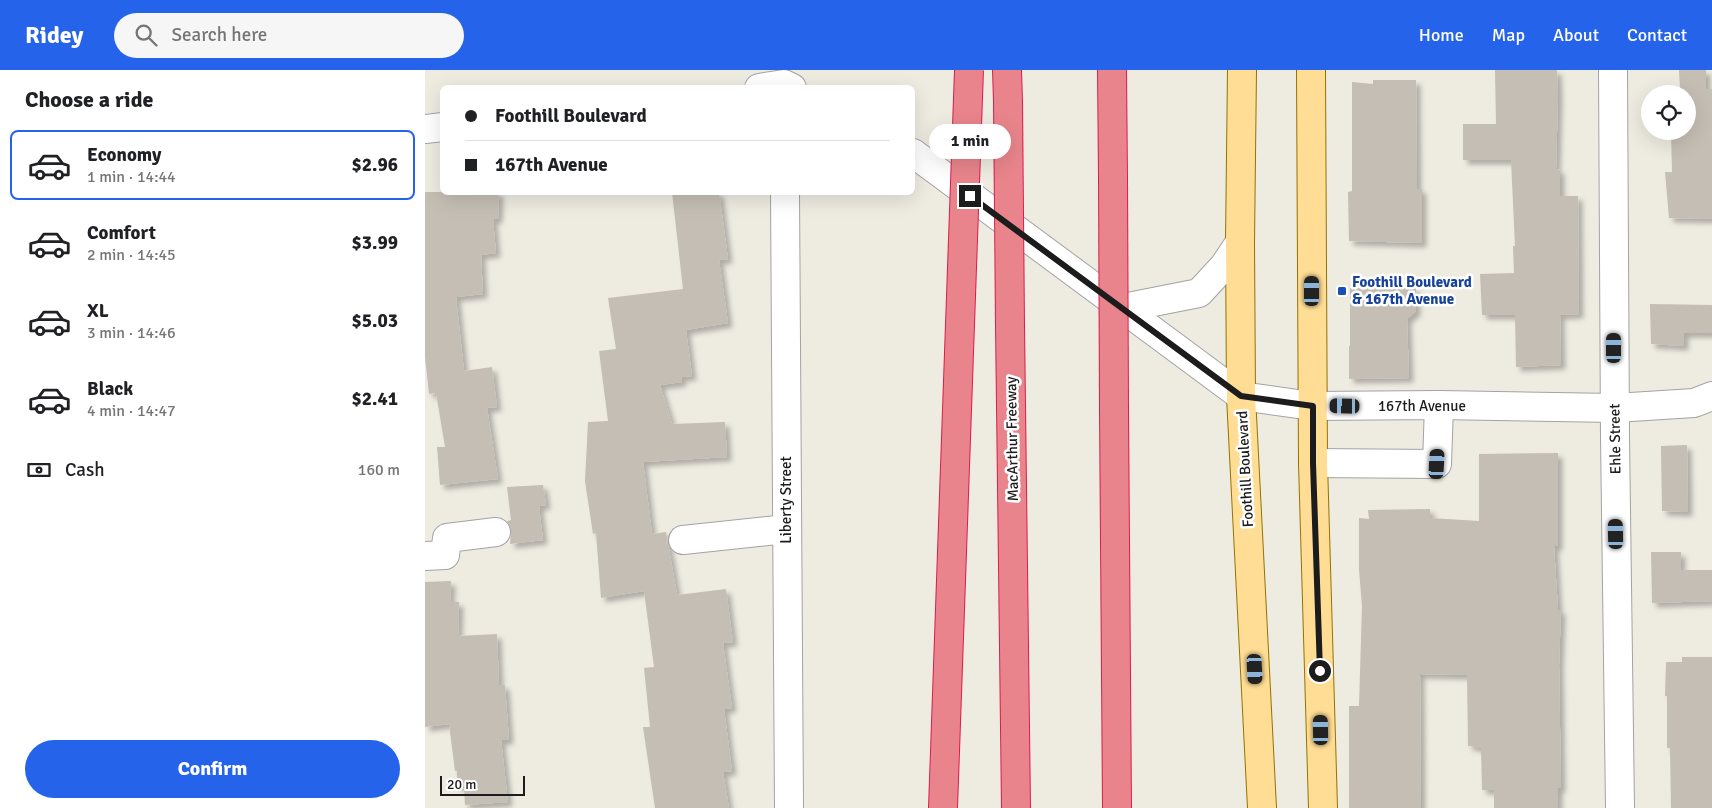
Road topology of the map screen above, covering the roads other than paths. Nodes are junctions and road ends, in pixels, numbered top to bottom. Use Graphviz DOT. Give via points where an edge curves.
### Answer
graph roads {
  1 [pos="969,70"];
  2 [pos="1007,70"];
  3 [pos="1112,70"];
  4 [pos="1242,70"];
  5 [pos="1311,70"];
  6 [pos="1613,70"];
  7 [pos="440,128"];
  8 [pos="425,130"];
  9 [pos="915,154"];
  10 [pos="789,200"];
  11 [pos="1240,242"];
  12 [pos="1123,308"];
  13 [pos="1241,396"];
  14 [pos="1712,396"];
  15 [pos="1439,405"];
  16 [pos="1313,406"];
  17 [pos="1615,408"];
  18 [pos="1313,463"];
  19 [pos="787,529"];
  20 [pos="496,532"];
  21 [pos="683,540"];
  22 [pos="425,556"];
  23 [pos="789,808"];
  24 [pos="943,808"];
  25 [pos="1016,808"];
  26 [pos="1117,808"];
  27 [pos="1262,808"];
  28 [pos="1323,808"];
  29 [pos="1620,808"];
  1 -- 24 [label="highway, bridge"];
  2 -- 25 [label="highway, MacArthur Freeway, bridge"];
  3 -- 26 [label="highway, bridge"];
  4 -- 11 [label="main road, Foothill Boulevard"];
  5 -- 16 [label="main road"];
  6 -- 17 [label="street, Ehle Street"];
  7 -- 8 [label="street"];
  9 -- 12 [label="street, 167th Avenue"];
  10 -- 19 [label="street, Liberty Street"];
  11 -- 12 [label="street" via="1225,266 1199,293"];
  11 -- 13 [label="main road, Foothill Boulevard"];
  12 -- 13 [label="street, 167th Avenue"];
  13 -- 16 [label="street, 167th Avenue"];
  13 -- 27 [label="main road, Foothill Boulevard"];
  14 -- 17 [label="street, 167th Avenue" via="1694,403"];
  15 -- 16 [label="street, 167th Avenue"];
  15 -- 17 [label="street, 167th Avenue"];
  15 -- 18 [label="street" via="1437,464"];
  16 -- 18 [label="main road"];
  17 -- 29 [label="street, Ehle Street"];
  18 -- 28 [label="main road"];
  19 -- 21 [label="street"];
  19 -- 23 [label="street, Liberty Street"];
  20 -- 22 [label="street" via="447,538 445,555"];
}
